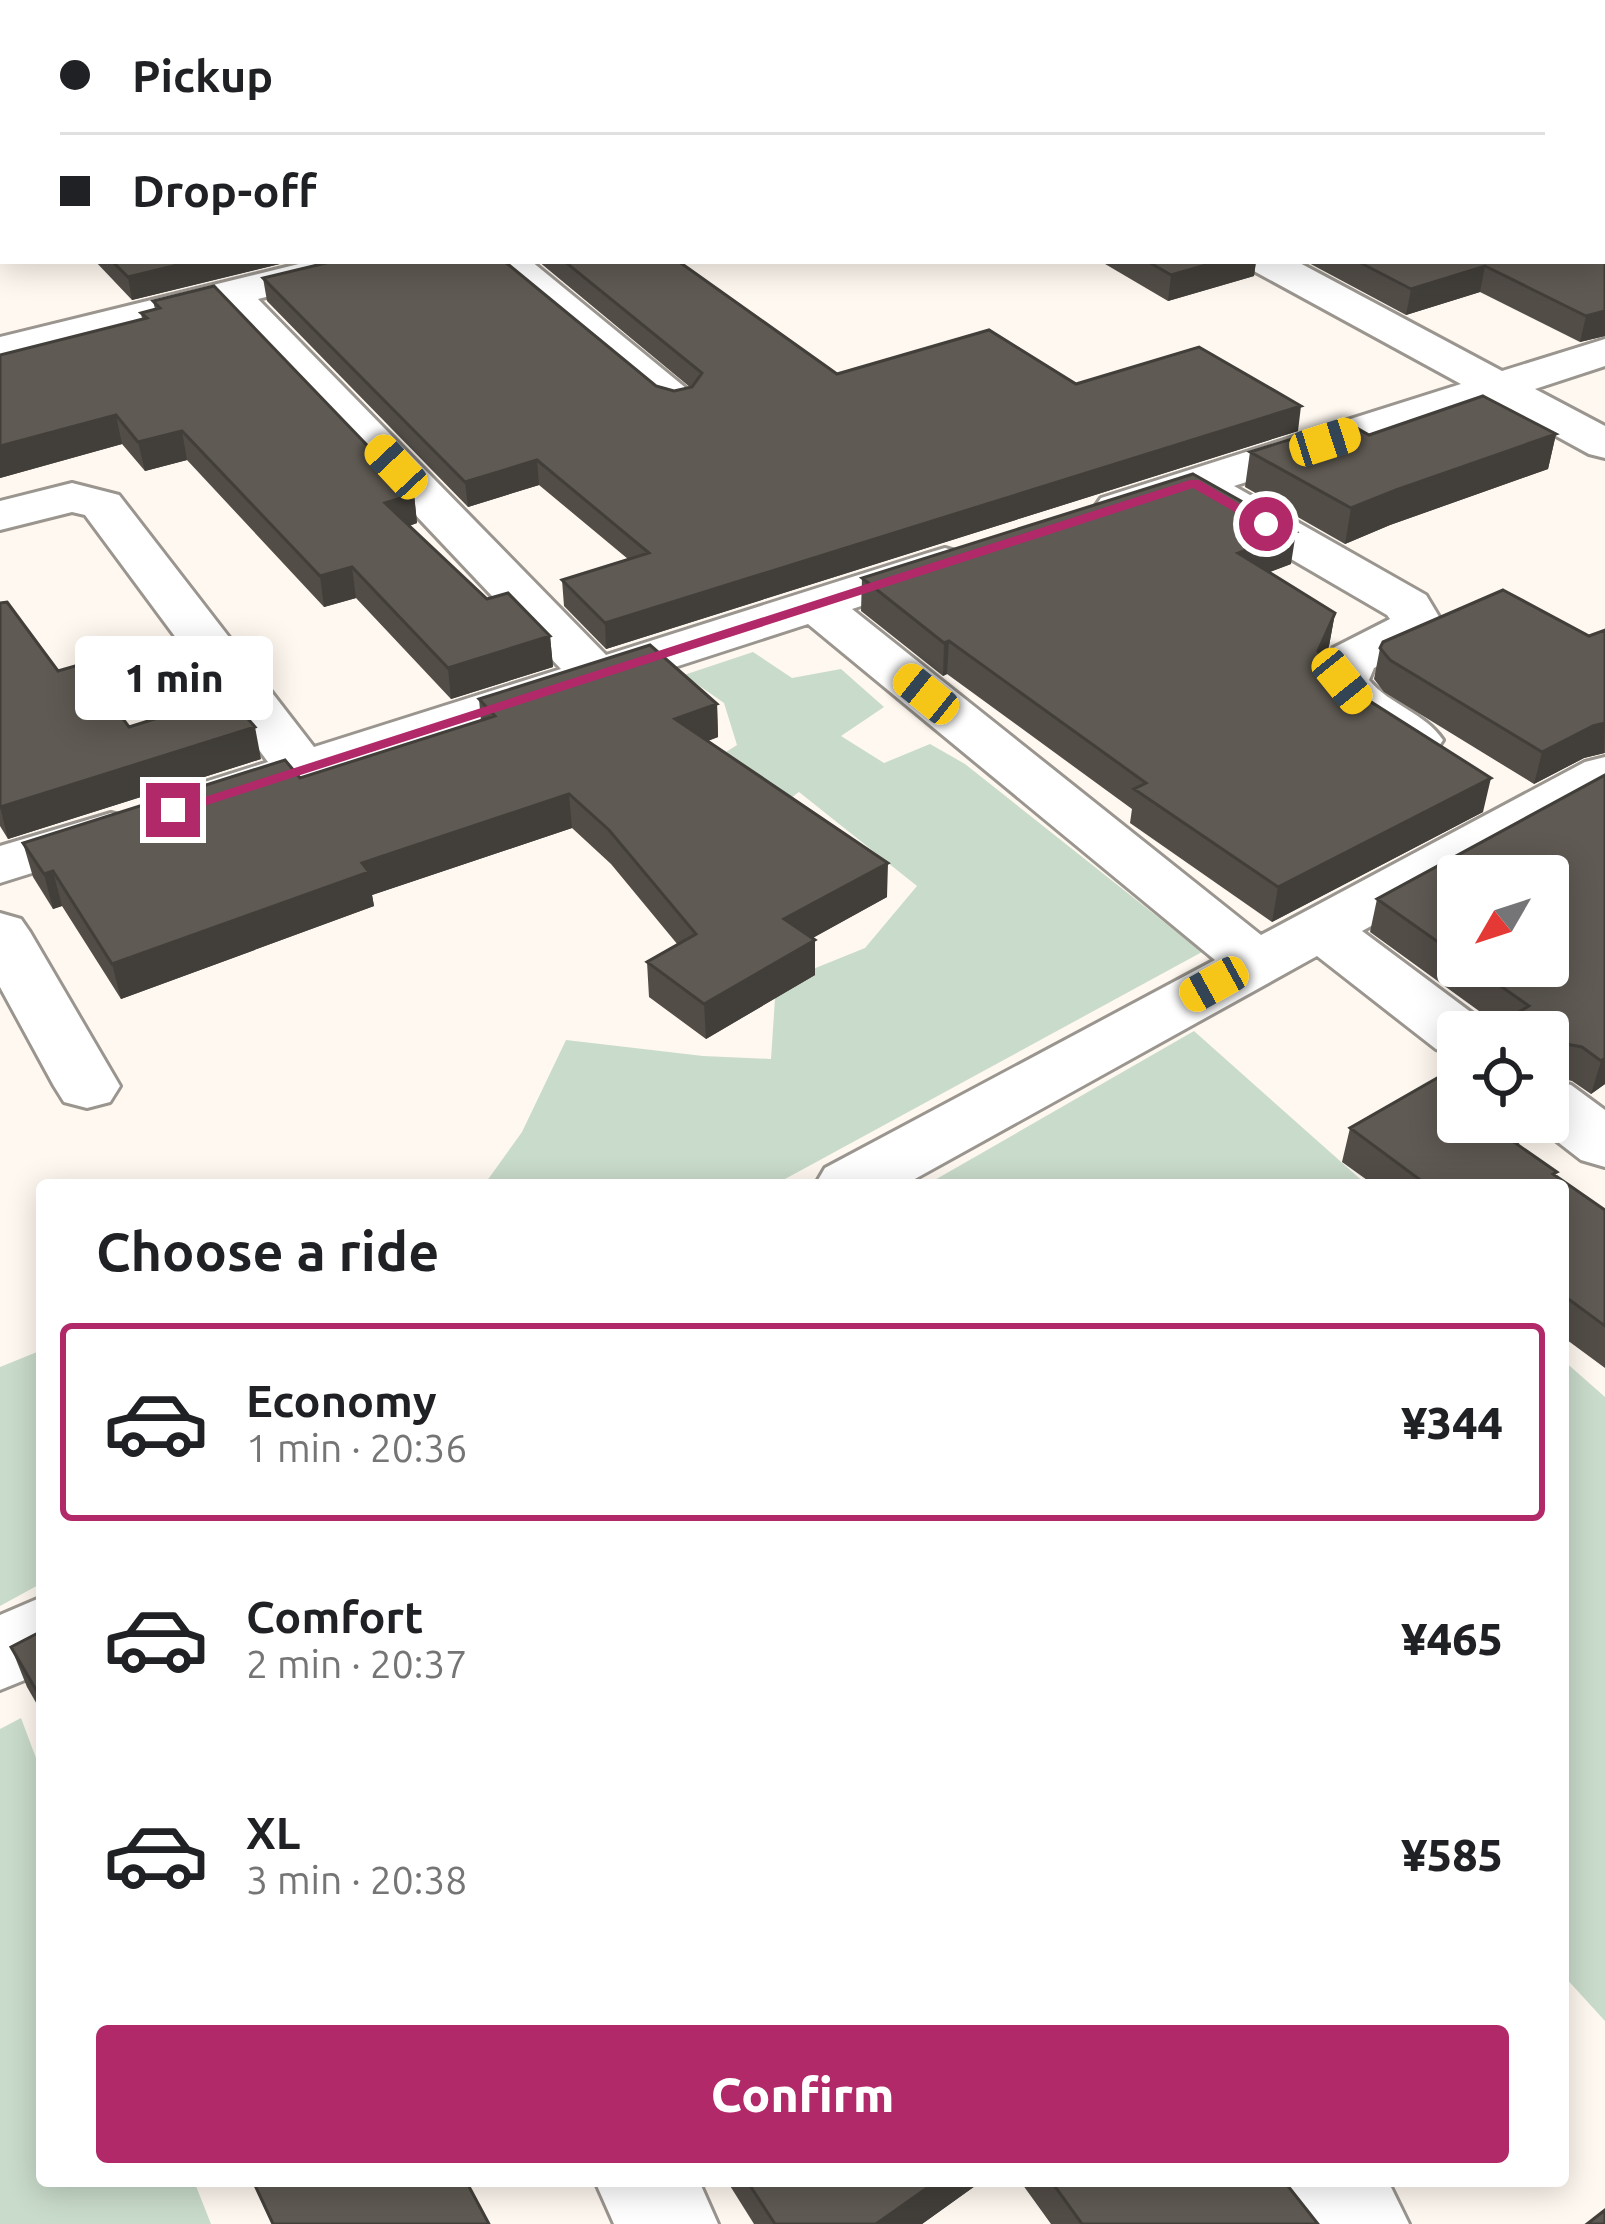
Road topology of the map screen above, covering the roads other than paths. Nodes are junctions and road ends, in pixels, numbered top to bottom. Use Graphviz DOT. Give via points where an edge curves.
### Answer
graph roads {
  1 [pos="348,264"];
  2 [pos="510,264"];
  3 [pos="1272,264"];
  4 [pos="230,294"];
  5 [pos="0,350"];
  6 [pos="1605,352"];
  7 [pos="1498,386"];
  8 [pos="676,398"];
  9 [pos="1605,444"];
  10 [pos="1195,483"];
  11 [pos="0,516"];
  12 [pos="1083,519"];
  13 [pos="994,548"];
  14 [pos="816,604"];
  15 [pos="596,675"];
  16 [pos="302,769"];
  17 [pos="1600,782"];
  18 [pos="1494,789"];
  19 [pos="0,866"];
  20 [pos="1317,927"];
  21 [pos="0,932"];
  22 [pos="1254,962"];
  23 [pos="1437,1018"];
  24 [pos="87,1086"];
  25 [pos="1569,1117"];
  26 [pos="1605,1144"];
  27 [pos="860,1179"];
  28 [pos="36,1635"];
  29 [pos="0,1654"];
  30 [pos="647,2187"];
  31 [pos="1330,2187"];
  32 [pos="668,2224"];
  33 [pos="1359,2224"];
  1 -- 4 [label="street"];
  2 -- 8 [label="street"];
  3 -- 7 [label="street"];
  4 -- 5 [label="street"];
  4 -- 15 [label="street"];
  6 -- 7 [label="street"];
  7 -- 9 [label="street"];
  7 -- 10 [label="street"];
  10 -- 12 [label="street"];
  10 -- 18 [label="street" via="1408,606 1418,625 1352,659 1342,681 1362,706"];
  11 -- 16 [label="street" via="72,497 101,505"];
  13 -- 14 [label="street"];
  14 -- 15 [label="street"];
  14 -- 22 [label="street"];
  15 -- 16 [label="street"];
  16 -- 19 [label="street"];
  17 -- 18 [label="street"];
  18 -- 20 [label="street"];
  20 -- 22 [label="street"];
  20 -- 23 [label="street"];
  21 -- 24 [label="street"];
  22 -- 27 [label="street"];
  25 -- 26 [label="street"];
  28 -- 29 [label="street"];
  30 -- 32 [label="street"];
  31 -- 33 [label="street"];
}
